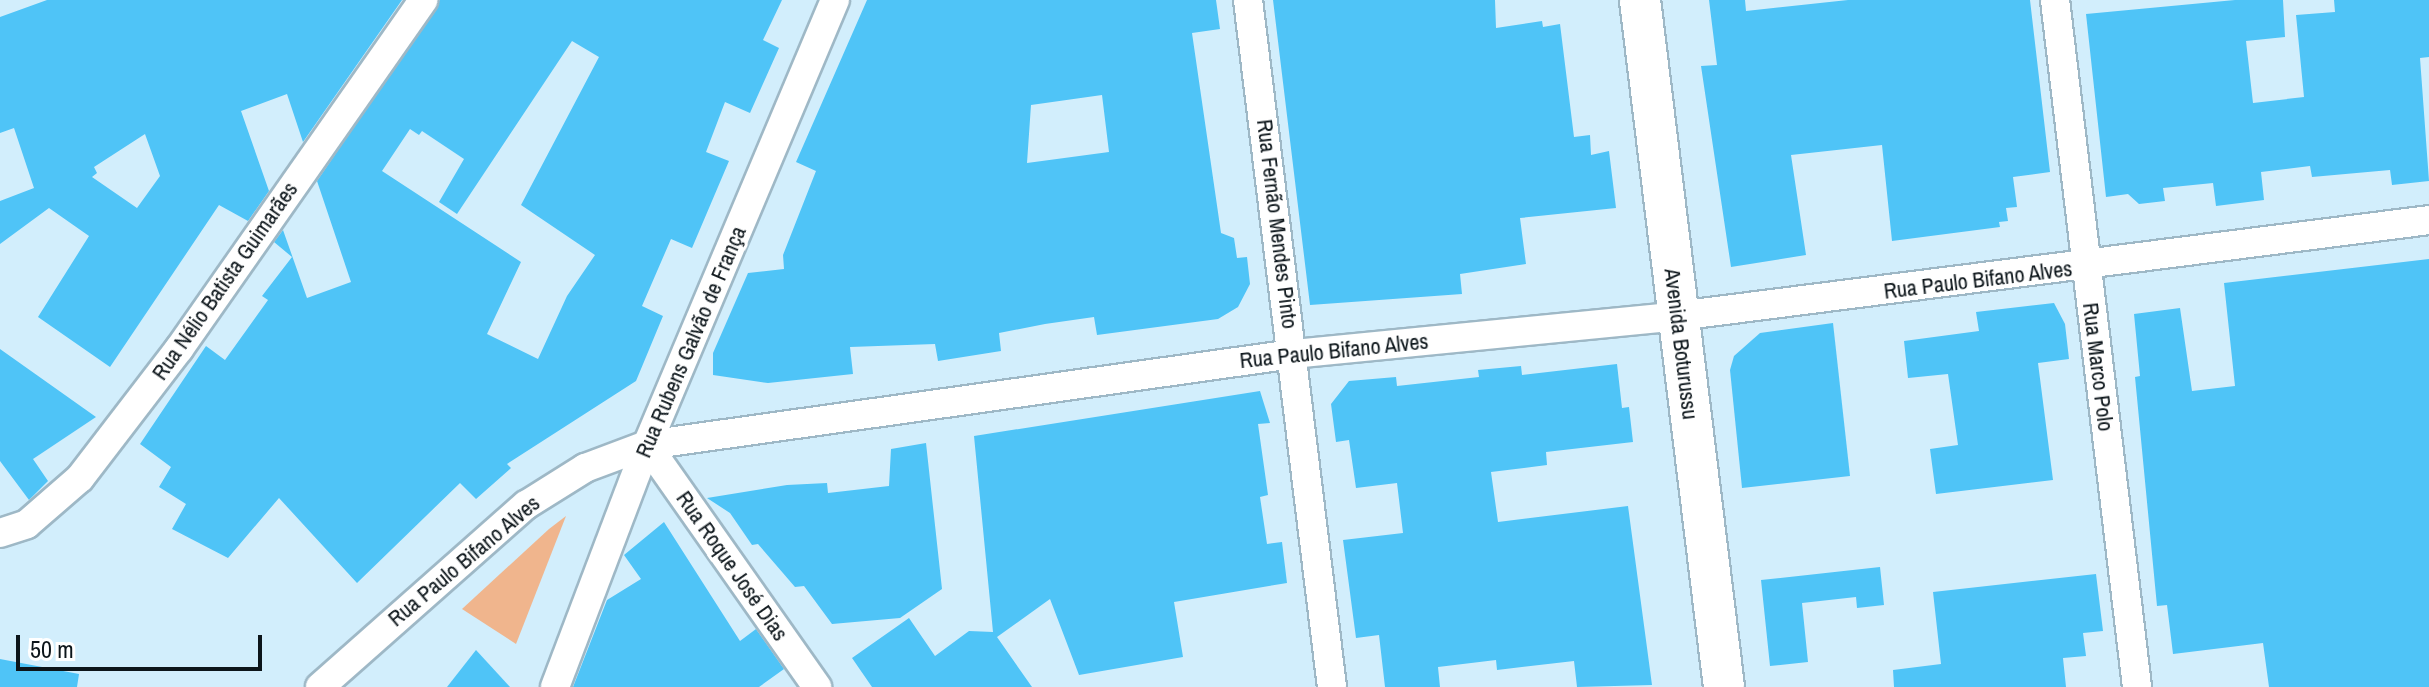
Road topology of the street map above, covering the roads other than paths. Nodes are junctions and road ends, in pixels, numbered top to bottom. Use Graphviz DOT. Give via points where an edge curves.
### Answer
graph roads {
  1 [pos="423,0"];
  2 [pos="835,0"];
  3 [pos="1248,0"];
  4 [pos="1640,0"];
  5 [pos="2055,0"];
  6 [pos="2429,220"];
  7 [pos="2086,266"];
  8 [pos="1678,316"];
  9 [pos="1293,354"];
  10 [pos="647,445"];
  11 [pos="0,533"];
  12 [pos="320,687"];
  13 [pos="555,687"];
  14 [pos="817,687"];
  15 [pos="1332,687"];
  16 [pos="1724,687"];
  17 [pos="2137,687"];
  1 -- 11 [label="street, Rua Nélio Batista Guimarães" via="179,349 80,478 27,524"];
  2 -- 10 [label="street, Rua Rubens Galvão de França"];
  3 -- 9 [label="street, Rua Fernão Mendes Pinto"];
  4 -- 8 [label="main road, Avenida Boturussu"];
  5 -- 7 [label="street, Rua Marco Polo"];
  6 -- 7 [label="street, Rua Paulo Bifano Alves"];
  7 -- 8 [label="street, Rua Paulo Bifano Alves"];
  7 -- 17 [label="street, Rua Marco Polo"];
  8 -- 9 [label="street, Rua Paulo Bifano Alves"];
  8 -- 16 [label="main road, Avenida Boturussu"];
  9 -- 10 [label="street, Rua Paulo Bifano Alves"];
  9 -- 15 [label="street, Rua Fernão Mendes Pinto"];
  10 -- 12 [label="street, Rua Paulo Bifano Alves" via="585,468 526,505"];
  10 -- 13 [label="street, Rua Rubens Galvão de França"];
  10 -- 14 [label="street, Rua Roque José Dias"];
}
